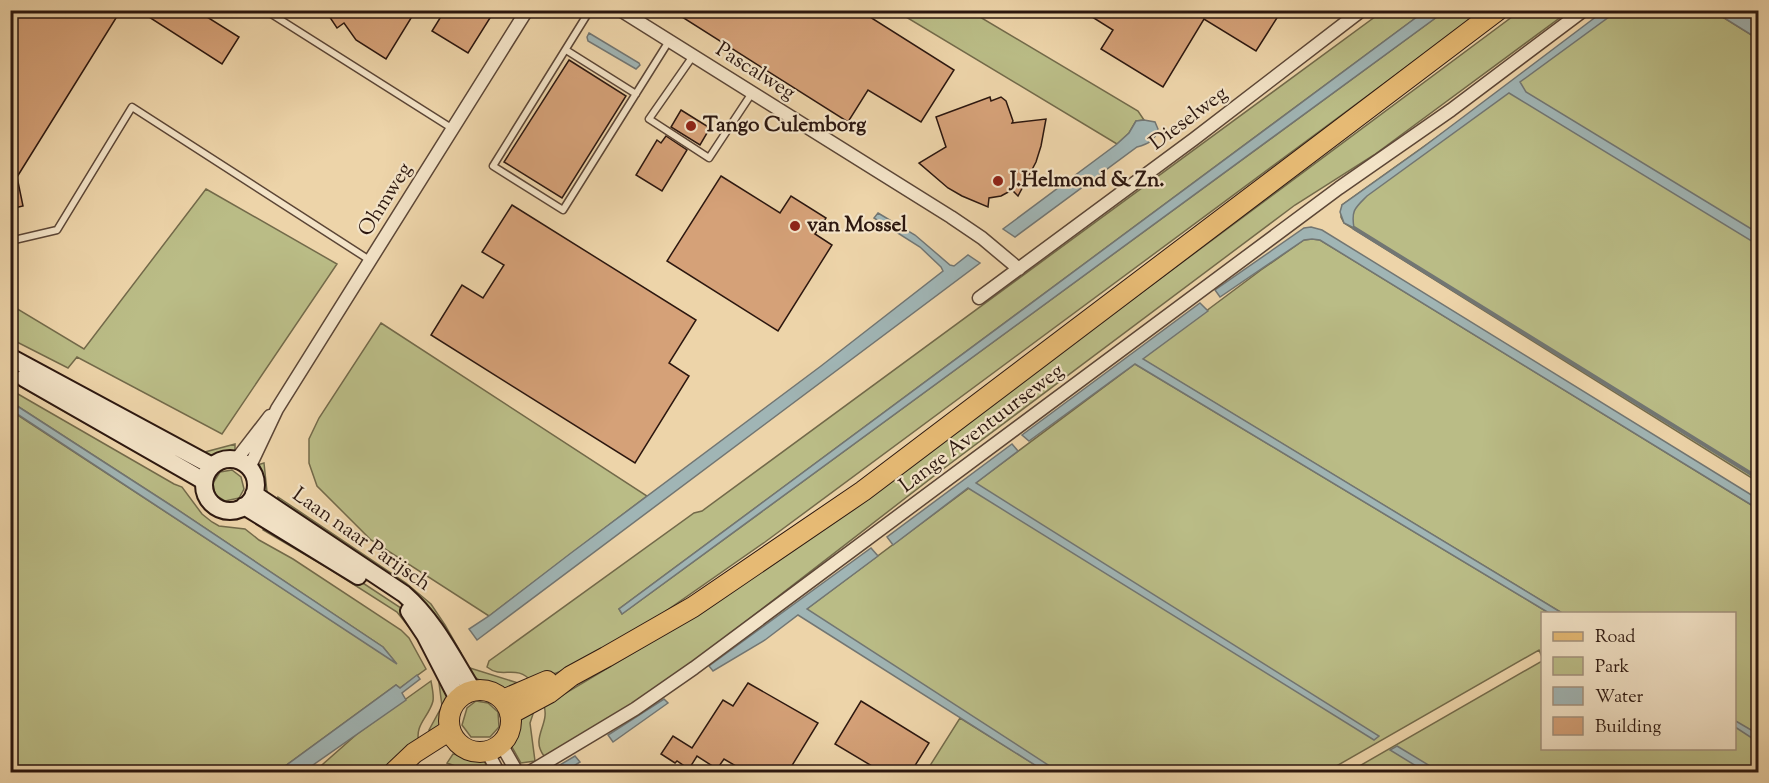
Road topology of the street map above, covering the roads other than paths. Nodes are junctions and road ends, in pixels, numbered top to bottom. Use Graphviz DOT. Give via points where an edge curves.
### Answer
graph roads {
  1 [pos="266,10"];
  2 [pos="527,10"];
  3 [pos="590,10"];
  4 [pos="620,10"];
  5 [pos="1362,10"];
  6 [pos="1498,10"];
  7 [pos="1584,10"];
  8 [pos="669,41"];
  9 [pos="566,50"];
  10 [pos="693,56"];
  11 [pos="752,93"];
  12 [pos="636,94"];
  13 [pos="453,129"];
  14 [pos="10,241"];
  15 [pos="371,261"];
  16 [pos="1019,269"];
  17 [pos="979,298"];
  18 [pos="10,357"];
  19 [pos="10,370"];
  20 [pos="242,464"];
  21 [pos="208,474"];
  22 [pos="249,500"];
  23 [pos="466,695"];
  24 [pos="506,707"];
  25 [pos="454,736"];
  26 [pos="494,747"];
  27 [pos="394,772"];
  28 [pos="399,772"];
  29 [pos="498,772"];
  30 [pos="517,772"];
  31 [pos="531,772"];
  1 -- 13 [label="lane"];
  2 -- 13 [label="street, Ohmweg"];
  3 -- 9 [label="lane"];
  4 -- 8 [label="street, Pascalweg"];
  5 -- 16 [label="street, Dieselweg"];
  6 -- 24 [label="main road" via="863,491 693,607 571,676 543,682"];
  7 -- 31 [label="street, Lange Aventuurseweg" via="694,668"];
  8 -- 10 [label="street, Pascalweg"];
  8 -- 12 [label="lane"];
  9 -- 12 [label="lane"];
  9 -- 12 [label="lane" via="493,166 563,210"];
  10 -- 11 [label="street, Pascalweg"];
  10 -- 11 [label="lane" via="650,119 709,158"];
  11 -- 16 [label="street, Pascalweg" via="951,217"];
  13 -- 15 [label="street, Ohmweg"];
  14 -- 15 [label="lane" via="57,230 132,107"];
  15 -- 20 [label="street, Ohmweg"];
  16 -- 17 [label="street, Dieselweg"];
  18 -- 21 [label="street"];
  19 -- 21 [label="street"];
  20 -- 21 [label="street" via="223,460"];
  20 -- 22 [label="street" via="255,480"];
  21 -- 22 [label="street" via="206,495 216,507 230,511"];
  22 -- 23 [label="street, Laan naar Parijsch" via="404,594 423,611"];
  23 -- 24 [label="main road" via="489,692"];
  23 -- 25 [label="main road" via="450,713"];
  24 -- 26 [label="main road" via="509,730"];
  25 -- 26 [label="main road" via="471,750"];
  25 -- 27 [label="main road" via="414,753"];
  25 -- 28 [label="main road" via="419,765"];
  26 -- 29 [label="street"];
  26 -- 30 [label="street"];
}
